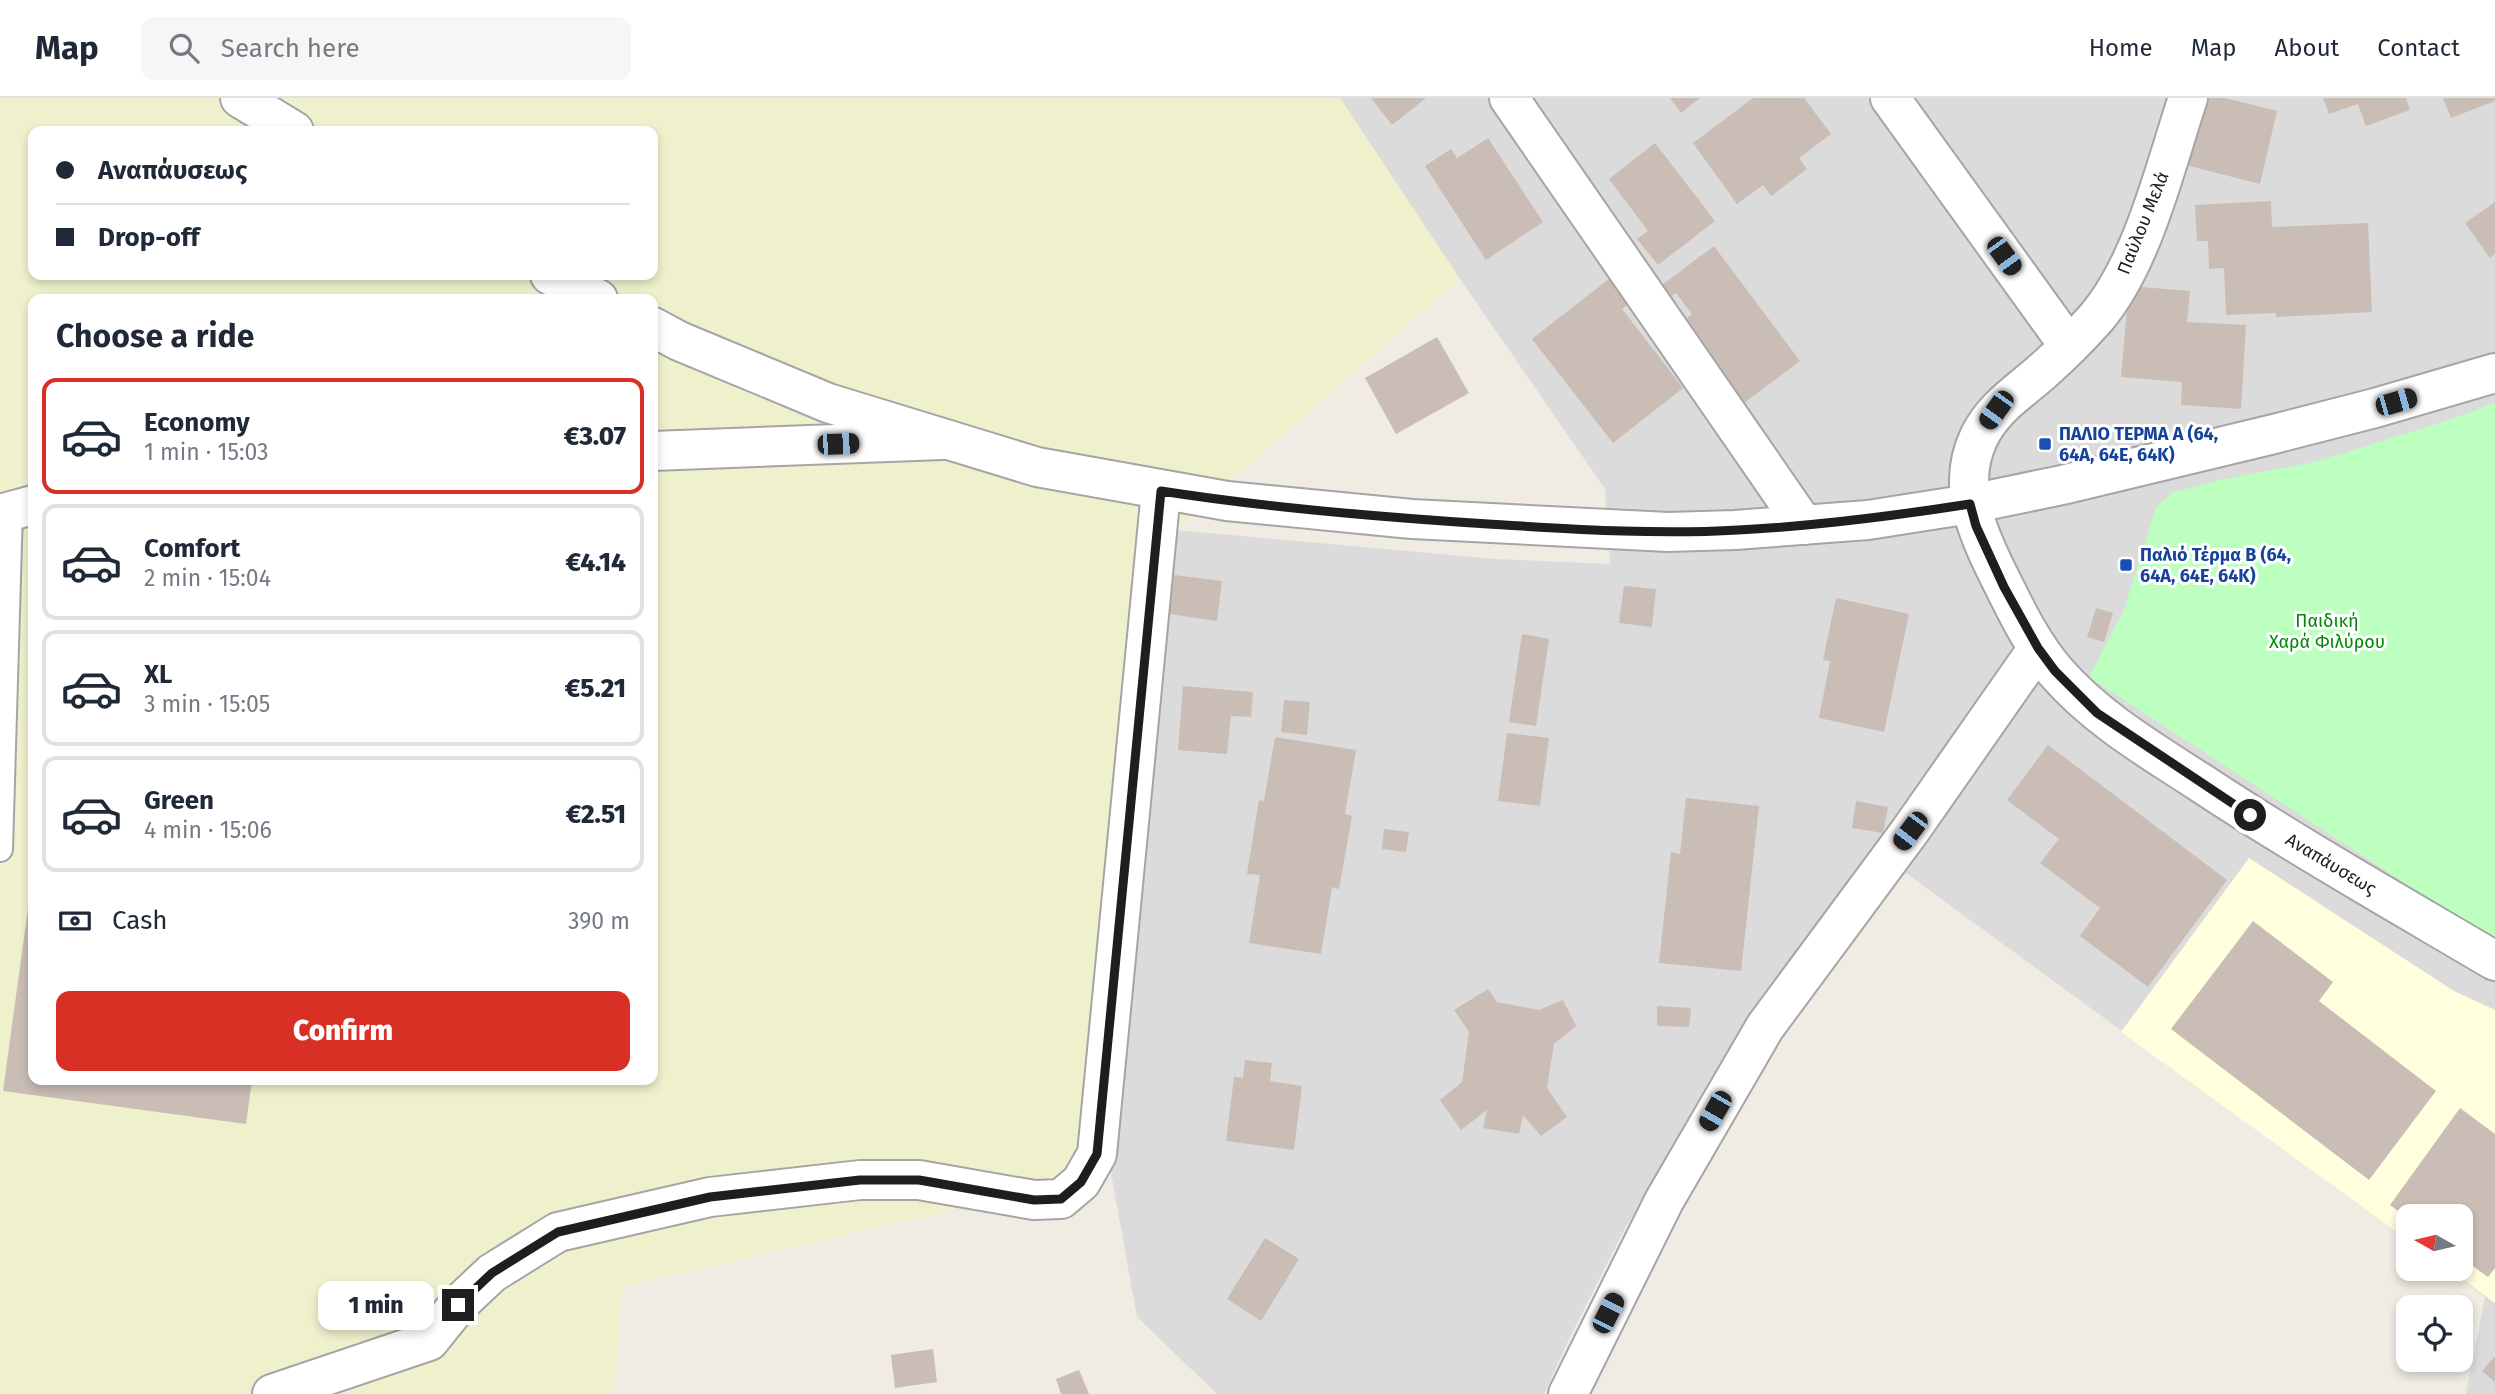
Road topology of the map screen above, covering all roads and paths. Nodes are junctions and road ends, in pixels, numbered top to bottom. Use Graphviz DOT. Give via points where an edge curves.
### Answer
graph roads {
  1 [pos="240,98"];
  2 [pos="1509,98"];
  3 [pos="1890,98"];
  4 [pos="2188,98"];
  5 [pos="286,126"];
  6 [pos="560,280"];
  7 [pos="588,294"];
  8 [pos="658,330"];
  9 [pos="2069,346"];
  10 [pos="2495,373"];
  11 [pos="944,440"];
  12 [pos="658,451"];
  13 [pos="1161,491"];
  14 [pos="1970,504"];
  15 [pos="14,510"];
  16 [pos="1804,525"];
  17 [pos="2038,648"];
  18 [pos="0,849"];
  19 [pos="2495,961"];
  20 [pos="272,1394"];
  21 [pos="1568,1394"];
  1 -- 5 [label="street"];
  2 -- 16 [label="street"];
  3 -- 9 [label="street"];
  4 -- 9 [label="street, Παύλου Μελά" via="2127,268 2097,316"];
  6 -- 7 [label="street"];
  8 -- 11 [label="street" via="828,403"];
  9 -- 14 [label="street, Παύλου Μελά" via="1988,421 1972,458"];
  10 -- 14 [label="street" via="2274,434"];
  11 -- 12 [label="street"];
  11 -- 13 [label="street" via="1037,467"];
  13 -- 16 [label="street" via="1412,519 1534,526 1668,532"];
  13 -- 20 [label="street" via="1097,1154 1081,1182 1061,1199 1034,1200 919,1180 860,1180 710,1197 558,1232 492,1273 429,1341"];
  14 -- 16 [label="street"];
  14 -- 17 [label="street, Αναπάυσεως" via="1983,545"];
  15 -- 18 [label="lane"];
  17 -- 19 [label="street, Αναπάυσεως" via="2077,694 2130,737 2326,862"];
  17 -- 21 [label="street" via="1765,1027 1664,1201"];
}
